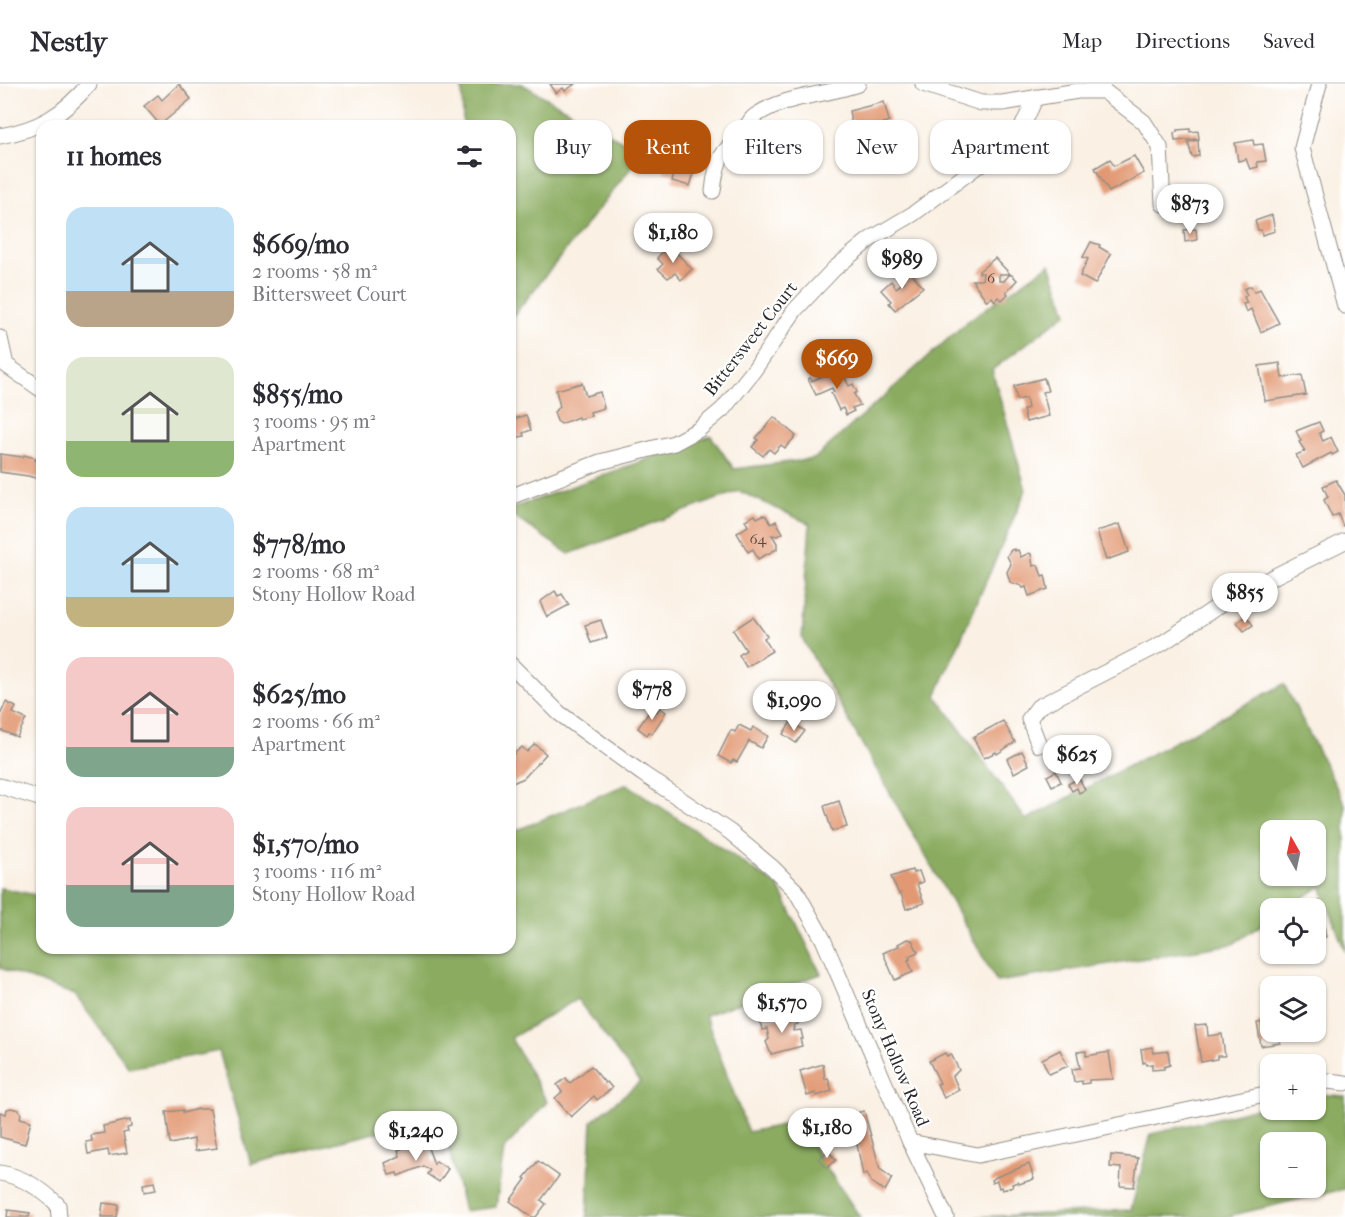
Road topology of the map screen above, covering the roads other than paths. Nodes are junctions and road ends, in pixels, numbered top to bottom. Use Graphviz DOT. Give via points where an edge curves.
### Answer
graph roads {
  1 [pos="89,84"];
  2 [pos="858,84"];
  3 [pos="923,84"];
  4 [pos="1318,84"];
  5 [pos="1036,97"];
  6 [pos="47,120"];
  7 [pos="36,126"];
  8 [pos="0,135"];
  9 [pos="713,191"];
  10 [pos="1163,204"];
  11 [pos="1345,306"];
  12 [pos="0,338"];
  13 [pos="3,367"];
  14 [pos="36,386"];
  15 [pos="516,495"];
  16 [pos="1345,541"];
  17 [pos="516,671"];
  18 [pos="1039,745"];
  19 [pos="0,786"];
  20 [pos="36,798"];
  21 [pos="1326,1081"];
  22 [pos="1345,1083"];
  23 [pos="1260,1095"];
  24 [pos="910,1142"];
  25 [pos="0,1173"];
  26 [pos="58,1217"];
  27 [pos="946,1217"];
  1 -- 6 [label="street" via="59,114"];
  2 -- 9 [label="street" via="786,101 753,117 721,157"];
  3 -- 5 [label="street" via="981,102"];
  4 -- 11 [label="street" via="1302,148"];
  5 -- 10 [label="street" via="1104,91 1128,108 1144,122 1160,147"];
  5 -- 15 [label="street, Bittersweet Court" via="1018,136 834,269 795,310 723,409 698,430 674,443 600,462"];
  7 -- 8 [label="street"];
  12 -- 13 [label="street"];
  13 -- 14 [label="street"];
  16 -- 18 [label="street" via="1228,599 1161,644 1038,707 1029,719"];
  17 -- 24 [label="street, Stony Hollow Road" via="559,713 730,832 796,891 823,939"];
  19 -- 20 [label="street"];
  21 -- 22 [label="street"];
  23 -- 24 [label="street, Stony Hollow Road" via="978,1155"];
  24 -- 27 [label="street"];
  25 -- 26 [label="street" via="45,1191 58,1205"];
}
